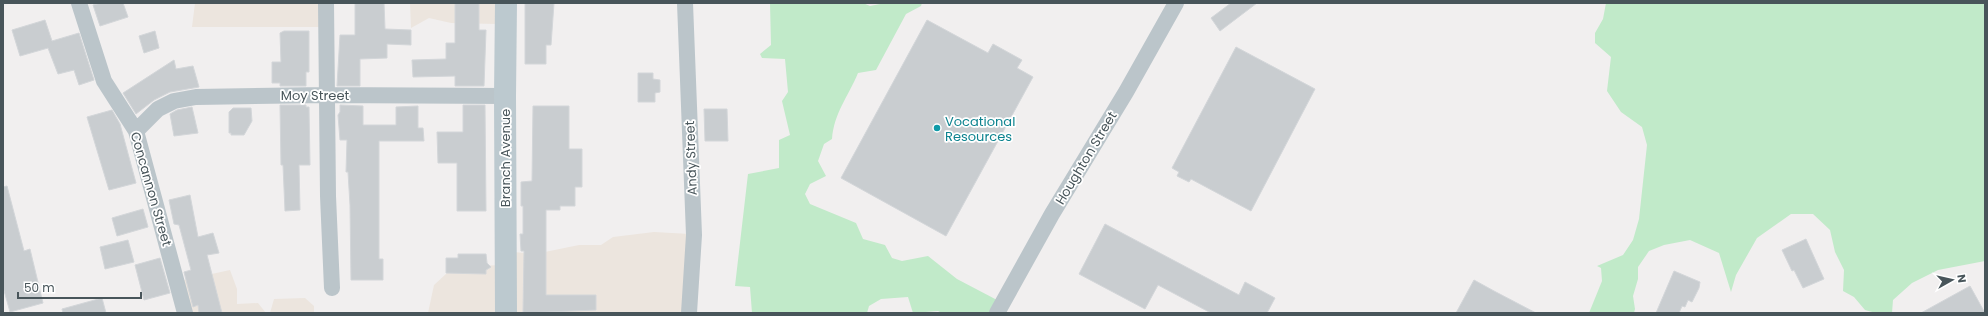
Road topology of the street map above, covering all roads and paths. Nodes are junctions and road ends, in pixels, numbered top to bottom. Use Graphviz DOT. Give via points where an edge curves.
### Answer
graph roads {
  1 [pos="79,3"];
  2 [pos="326,3"];
  3 [pos="506,3"];
  4 [pos="685,3"];
  5 [pos="1176,3"];
  6 [pos="326,95"];
  7 [pos="505,96"];
  8 [pos="136,131"];
  9 [pos="332,288"];
  10 [pos="185,313"];
  11 [pos="506,313"];
  12 [pos="689,313"];
  13 [pos="997,313"];
  1 -- 8 [label="street, Concannon Street" via="104,81"];
  2 -- 6 [label="street"];
  3 -- 7 [label="main road, Branch Avenue"];
  4 -- 12 [label="street, Andy Street" via="694,234"];
  5 -- 13 [label="street, Houghton Street"];
  6 -- 7 [label="street, Moy Street"];
  6 -- 8 [label="street, Moy Street" via="202,97 174,101 158,109"];
  6 -- 9 [label="street"];
  7 -- 11 [label="main road, Branch Avenue"];
  8 -- 10 [label="street, Concannon Street"];
}
